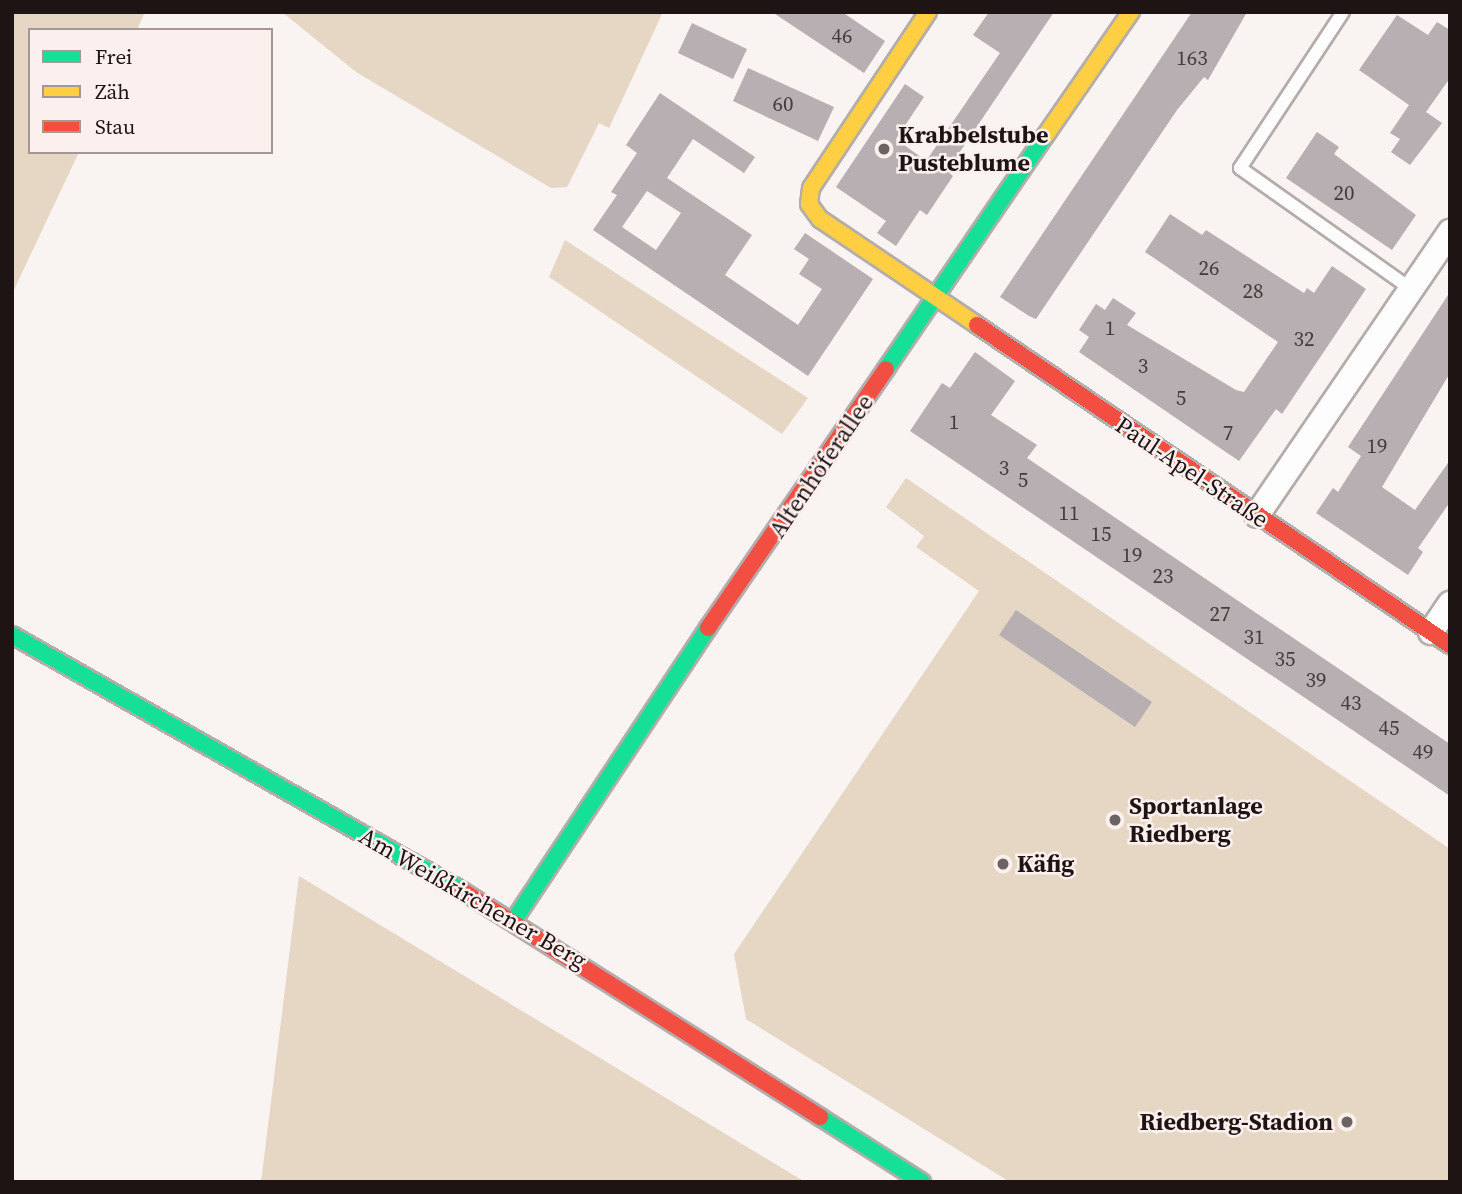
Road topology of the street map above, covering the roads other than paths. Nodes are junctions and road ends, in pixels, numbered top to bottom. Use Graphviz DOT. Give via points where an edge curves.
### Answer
graph roads {
  1 [pos="928,12"];
  2 [pos="1131,12"];
  3 [pos="1342,12"];
  4 [pos="1450,232"];
  5 [pos="1412,290"];
  6 [pos="936,298"];
  7 [pos="1257,515"];
  8 [pos="1450,604"];
  9 [pos="12,635"];
  10 [pos="1440,639"];
  11 [pos="514,920"];
  12 [pos="922,1182"];
  1 -- 6 [label="street, Paul-Apel-Straße" via="811,188 809,204 820,219"];
  2 -- 6 [label="street, Altenhöferallee"];
  3 -- 5 [label="lane" via="1240,167"];
  4 -- 5 [label="street"];
  5 -- 7 [label="street"];
  6 -- 7 [label="street, Paul-Apel-Straße"];
  6 -- 11 [label="street, Altenhöferallee" via="639,727"];
  7 -- 10 [label="street, Paul-Apel-Straße"];
  8 -- 10 [label="street"];
  9 -- 11 [label="street, Am Weißkirchener Berg"];
  11 -- 12 [label="street, Am Weißkirchener Berg"];
}
